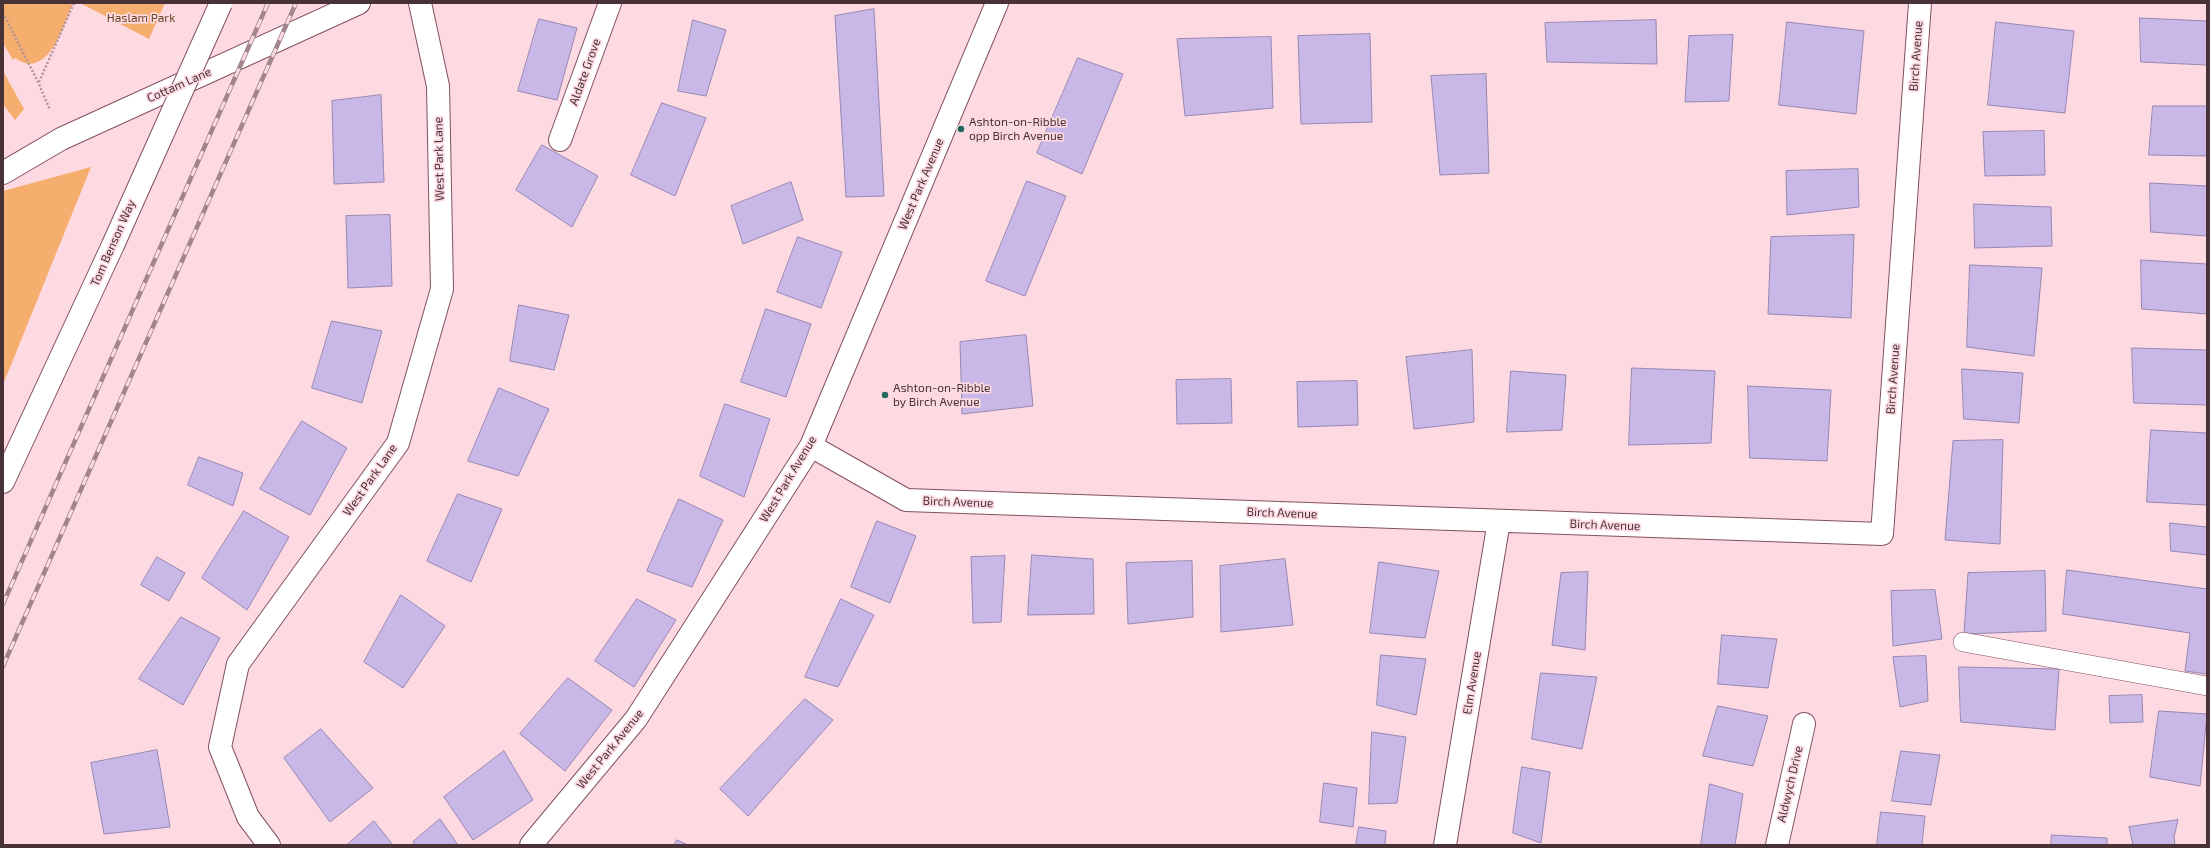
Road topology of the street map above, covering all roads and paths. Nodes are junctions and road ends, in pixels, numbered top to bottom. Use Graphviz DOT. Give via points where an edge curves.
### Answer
graph roads {
  1 [pos="74,3"];
  2 [pos="221,3"];
  3 [pos="359,3"];
  4 [pos="420,3"];
  5 [pos="610,3"];
  6 [pos="997,3"];
  7 [pos="1920,3"];
  8 [pos="3,13"];
  9 [pos="38,82"];
  10 [pos="61,138"];
  11 [pos="560,140"];
  12 [pos="3,173"];
  13 [pos="811,446"];
  14 [pos="3,482"];
  15 [pos="1499,521"];
  16 [pos="1963,642"];
  17 [pos="2207,686"];
  18 [pos="1804,724"];
  19 [pos="269,845"];
  20 [pos="531,845"];
  21 [pos="1445,845"];
  22 [pos="1777,845"];
  1 -- 9 [label="path"];
  2 -- 14 [label="street, Tom Benson Way, bridge"];
  3 -- 10 [label="street, Cottam Lane"];
  4 -- 19 [label="street, West Park Lane" via="438,86 442,289 398,443 238,664 220,747 248,817"];
  5 -- 11 [label="street, Aldate Grove"];
  6 -- 13 [label="street, West Park Avenue"];
  7 -- 15 [label="street, Birch Avenue" via="1882,534"];
  8 -- 9 [label="path"];
  9 -- 10 [label="path"];
  10 -- 12 [label="street, Cottam Lane"];
  13 -- 15 [label="street, Birch Avenue" via="906,500"];
  13 -- 20 [label="street, West Park Avenue" via="636,720"];
  15 -- 21 [label="street, Elm Avenue"];
  16 -- 17 [label="lane"];
  18 -- 22 [label="street, Aldwych Drive"];
}
